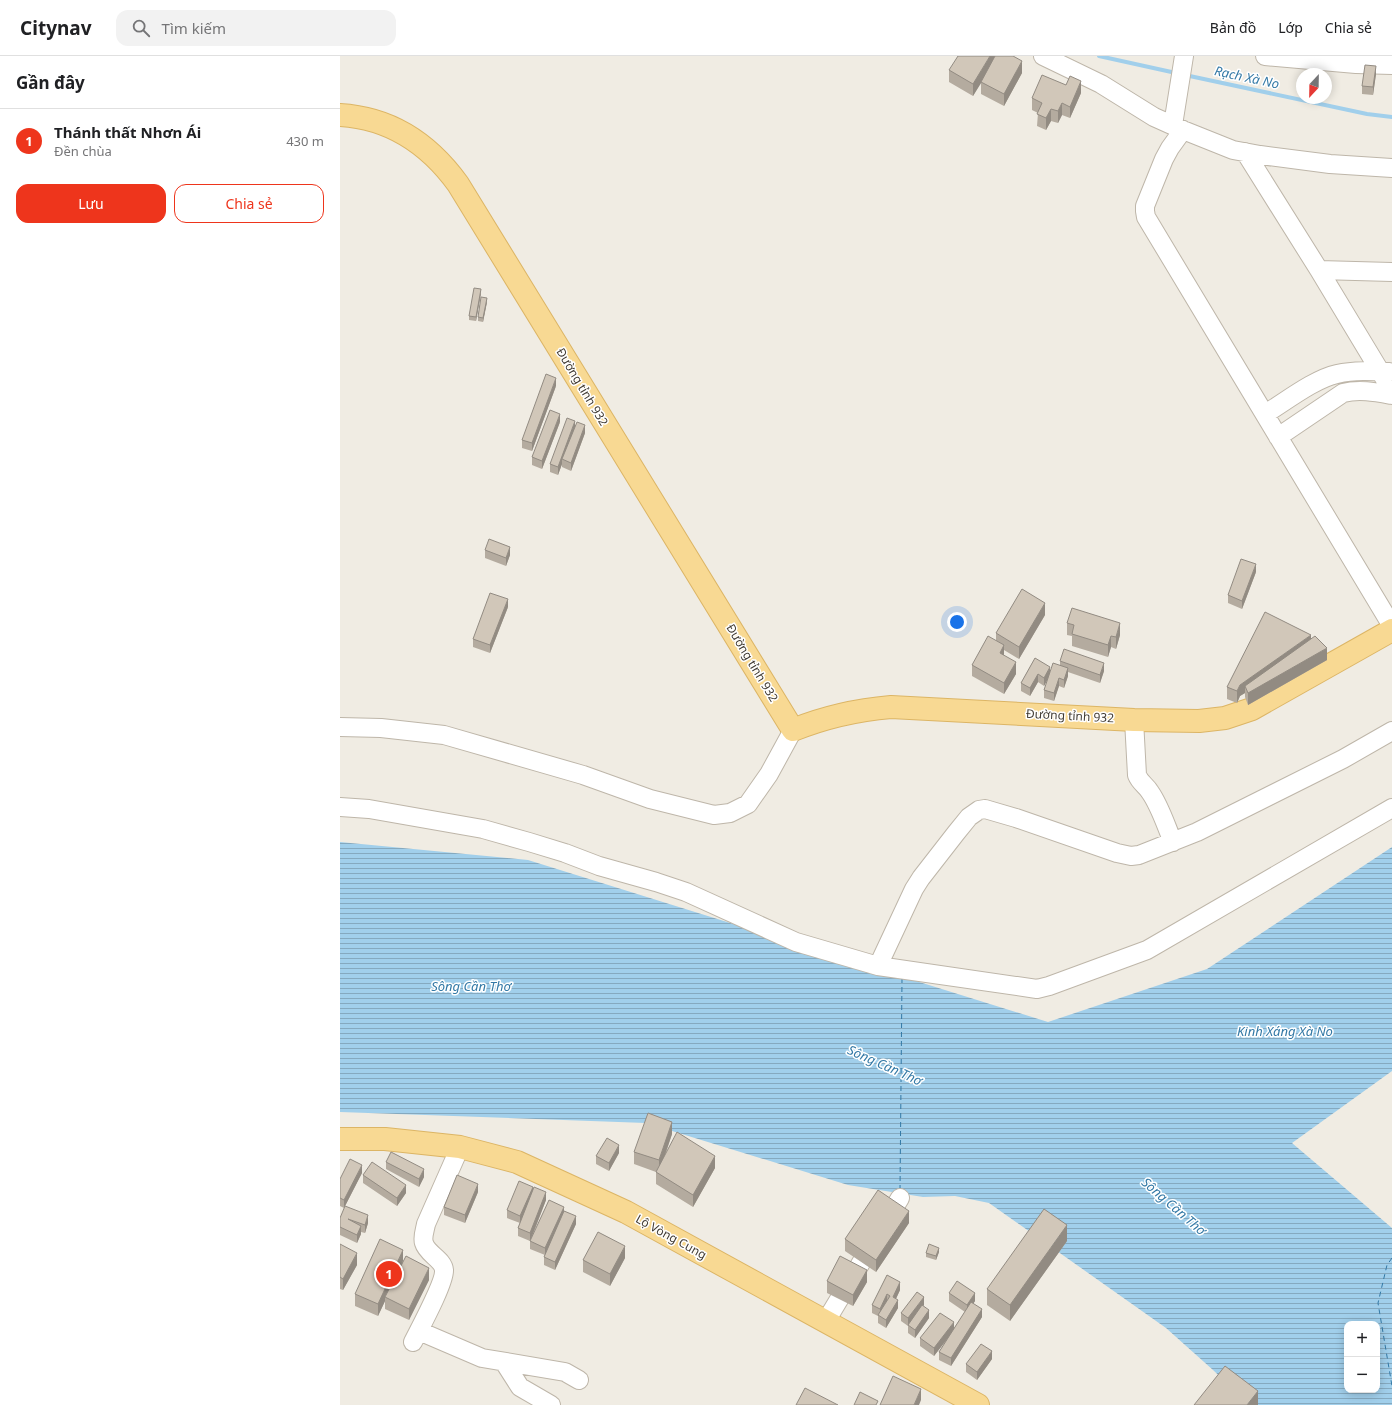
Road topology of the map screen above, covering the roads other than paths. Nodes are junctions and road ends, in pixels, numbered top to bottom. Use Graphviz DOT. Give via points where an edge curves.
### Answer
graph roads {
  1 [pos="1042,56"];
  2 [pos="1184,56"];
  3 [pos="1265,56"];
  4 [pos="1392,65"];
  5 [pos="340,114"];
  6 [pos="1177,122"];
  7 [pos="1245,152"];
  8 [pos="1392,168"];
  9 [pos="1319,270"];
  10 [pos="1392,272"];
  11 [pos="1386,372"];
  12 [pos="1392,391"];
  13 [pos="1392,395"];
  14 [pos="1265,414"];
  15 [pos="1278,437"];
  16 [pos="1392,626"];
  17 [pos="1392,630"];
  18 [pos="1134,720"];
  19 [pos="340,727"];
  20 [pos="793,730"];
  21 [pos="1392,731"];
  22 [pos="340,806"];
  23 [pos="1392,808"];
  24 [pos="1173,842"];
  25 [pos="878,966"];
  26 [pos="340,1139"];
  27 [pos="460,1148"];
  28 [pos="900,1198"];
  29 [pos="826,1321"];
  30 [pos="504,1362"];
  31 [pos="579,1380"];
  32 [pos="955,1400"];
  33 [pos="551,1405"];
  34 [pos="978,1405"];
  1 -- 6 [label="street" via="1101,84 1154,117"];
  2 -- 6 [label="street"];
  3 -- 4 [label="street" via="1349,64"];
  5 -- 20 [label="main road, Đường tỉnh 932" via="365,118 397,130 425,147 458,184"];
  6 -- 7 [label="street" via="1233,150"];
  6 -- 14 [label="street" via="1170,148 1145,206 1146,217"];
  7 -- 8 [label="street" via="1330,164"];
  7 -- 9 [label="street"];
  9 -- 10 [label="street"];
  9 -- 11 [label="street"];
  11 -- 12 [label="street"];
  11 -- 14 [label="street" via="1354,371 1336,374 1323,379"];
  13 -- 15 [label="street" via="1361,390 1343,393"];
  14 -- 15 [label="street"];
  15 -- 16 [label="street"];
  17 -- 18 [label="main road, Đường tỉnh 932" via="1239,715 1206,721"];
  18 -- 20 [label="main road, Đường tỉnh 932" via="891,707 852,711"];
  18 -- 24 [label="street" via="1137,775 1139,781 1150,791"];
  19 -- 20 [label="street" via="381,728 444,735 583,775 650,799 714,815 730,813 748,804 769,774"];
  21 -- 24 [label="street" via="1343,759"];
  22 -- 25 [label="street" via="483,829 529,842 686,892 796,942"];
  23 -- 25 [label="street" via="1147,950 1049,986 1037,989 902,973"];
  24 -- 25 [label="street" via="1131,856 1088,844 1016,818 985,809 979,810 969,817 921,878"];
  26 -- 27 [label="main road, Lộ Vòng Cung" via="385,1139"];
  27 -- 29 [label="main road, Lộ Vòng Cung" via="517,1162 626,1212"];
  27 -- 30 [label="street" via="426,1224 424,1244 442,1264 444,1270 442,1282 416,1336 482,1358"];
  28 -- 29 [label="street"];
  29 -- 32 [label="main road, Lộ Vòng Cung"];
  30 -- 31 [label="street" via="565,1372"];
  30 -- 33 [label="street" via="520,1387"];
  32 -- 34 [label="main road, Lộ Vòng Cung"];
}
